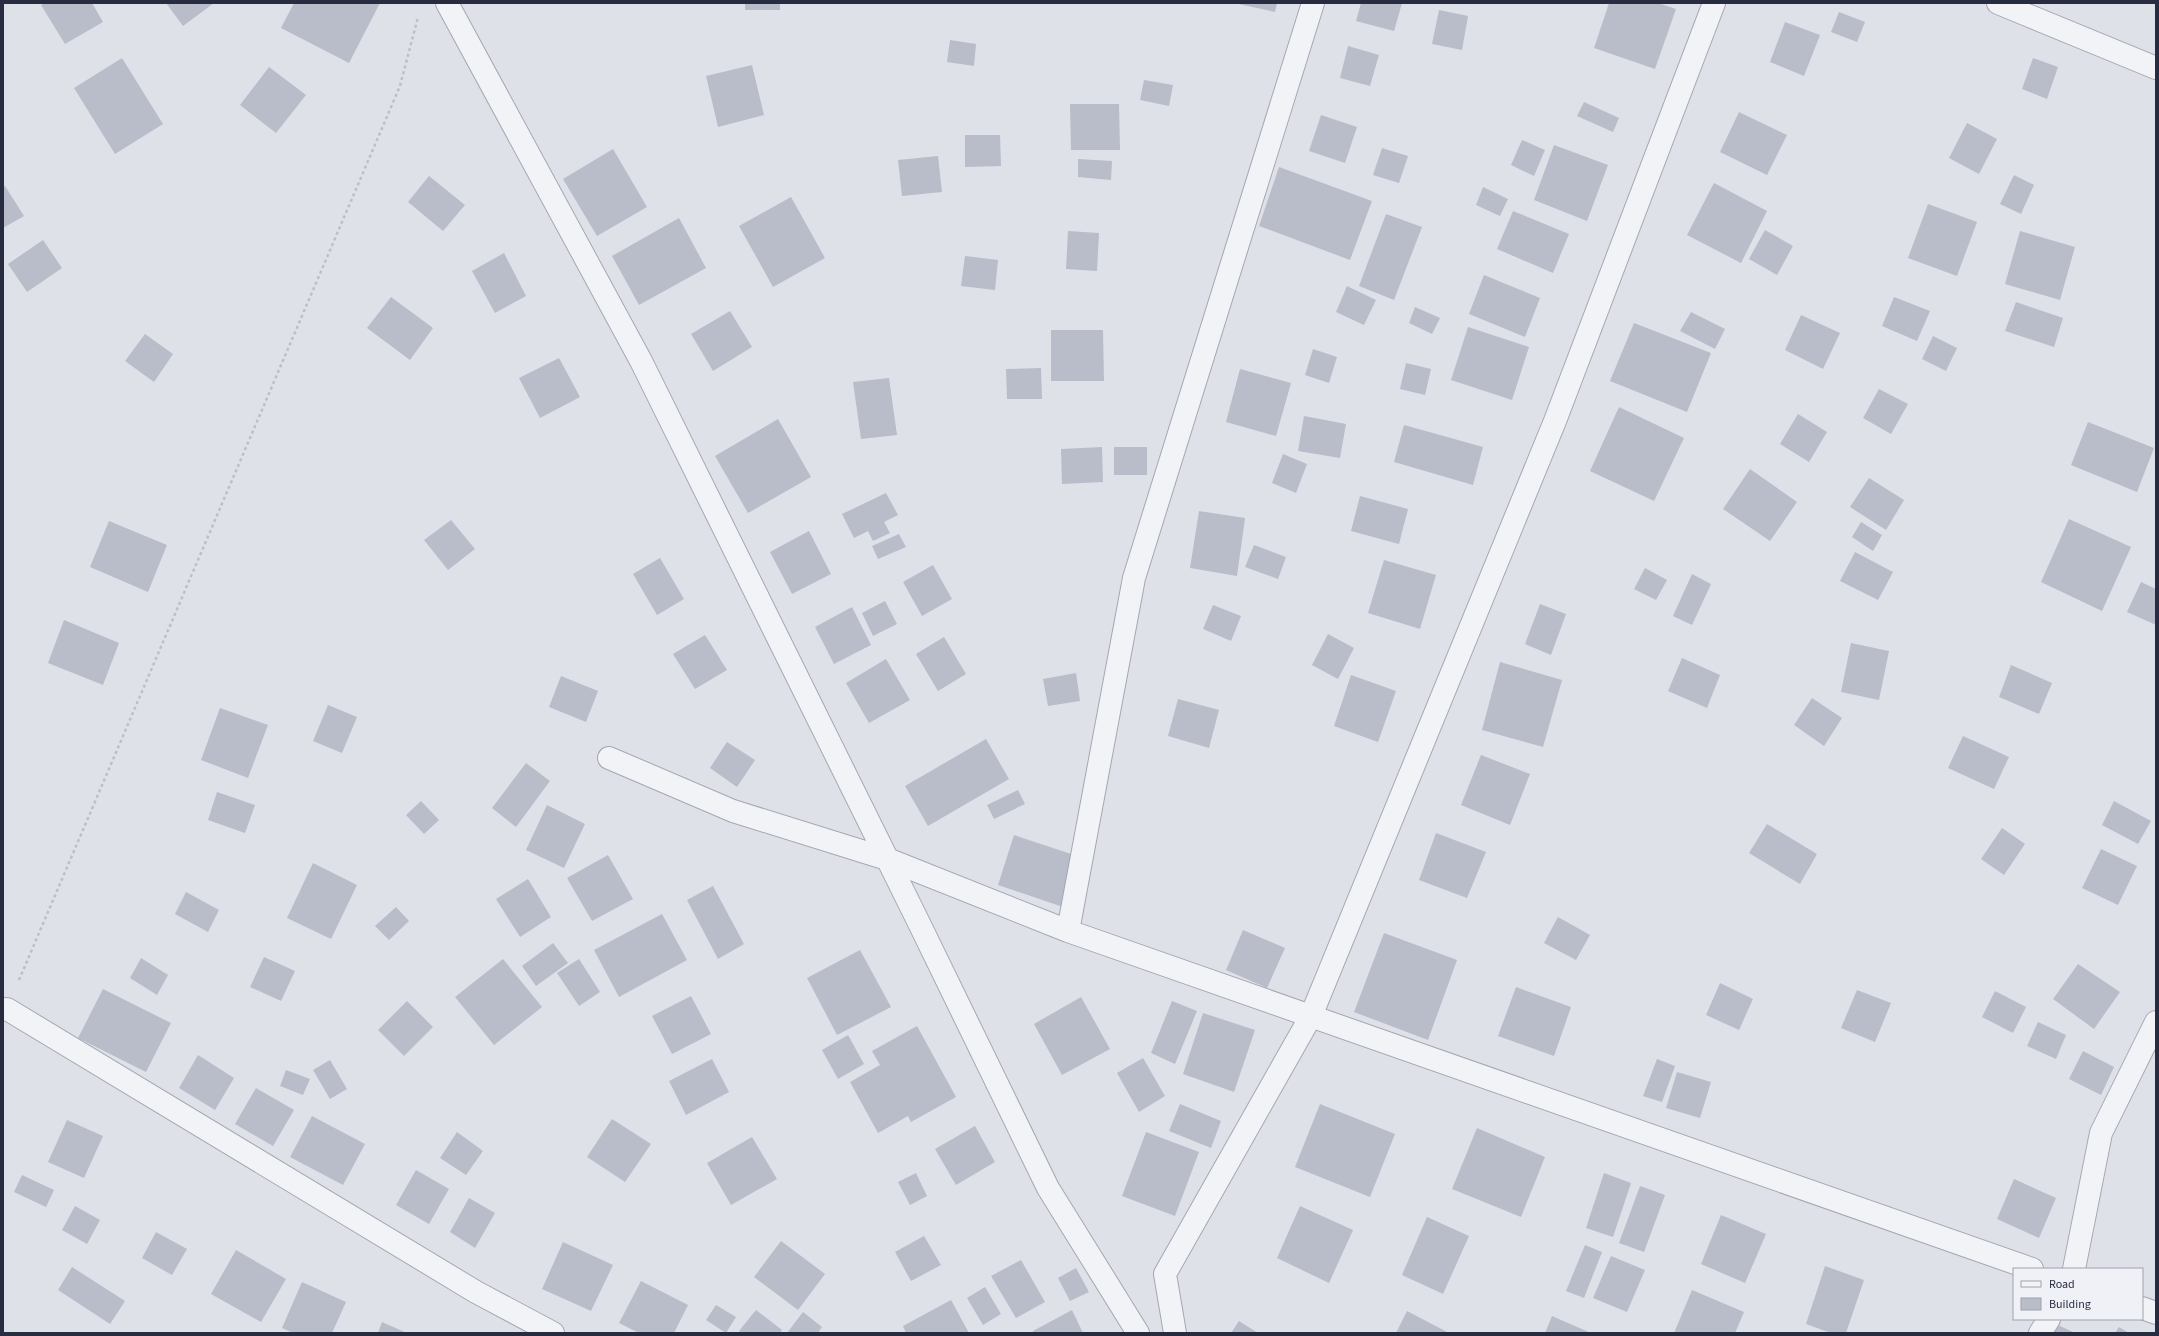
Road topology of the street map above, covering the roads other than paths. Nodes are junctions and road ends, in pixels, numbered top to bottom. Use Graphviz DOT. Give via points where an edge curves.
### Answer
graph roads {
  1 [pos="447,3"];
  2 [pos="1313,3"];
  3 [pos="1714,3"];
  4 [pos="1998,3"];
  5 [pos="2156,68"];
  6 [pos="609,758"];
  7 [pos="887,859"];
  8 [pos="1068,931"];
  9 [pos="7,1009"];
  10 [pos="1311,1016"];
  11 [pos="2156,1022"];
  12 [pos="2029,1268"];
  13 [pos="2074,1268"];
  14 [pos="2143,1308"];
  15 [pos="2156,1313"];
  16 [pos="2048,1320"];
  17 [pos="553,1333"];
  18 [pos="1138,1333"];
  19 [pos="1175,1333"];
  20 [pos="2040,1333"];
  1 -- 7 [label="street" via="641,361"];
  2 -- 8 [label="street" via="1134,578"];
  3 -- 10 [label="street" via="1555,421"];
  4 -- 5 [label="street"];
  6 -- 7 [label="street" via="733,811"];
  7 -- 8 [label="street"];
  7 -- 18 [label="street" via="1048,1188"];
  8 -- 10 [label="street"];
  9 -- 17 [label="street" via="476,1292"];
  10 -- 12 [label="street"];
  10 -- 19 [label="street" via="1165,1274"];
  11 -- 13 [label="street" via="2101,1133"];
  14 -- 15 [label="street"];
  16 -- 20 [label="street"];
}
